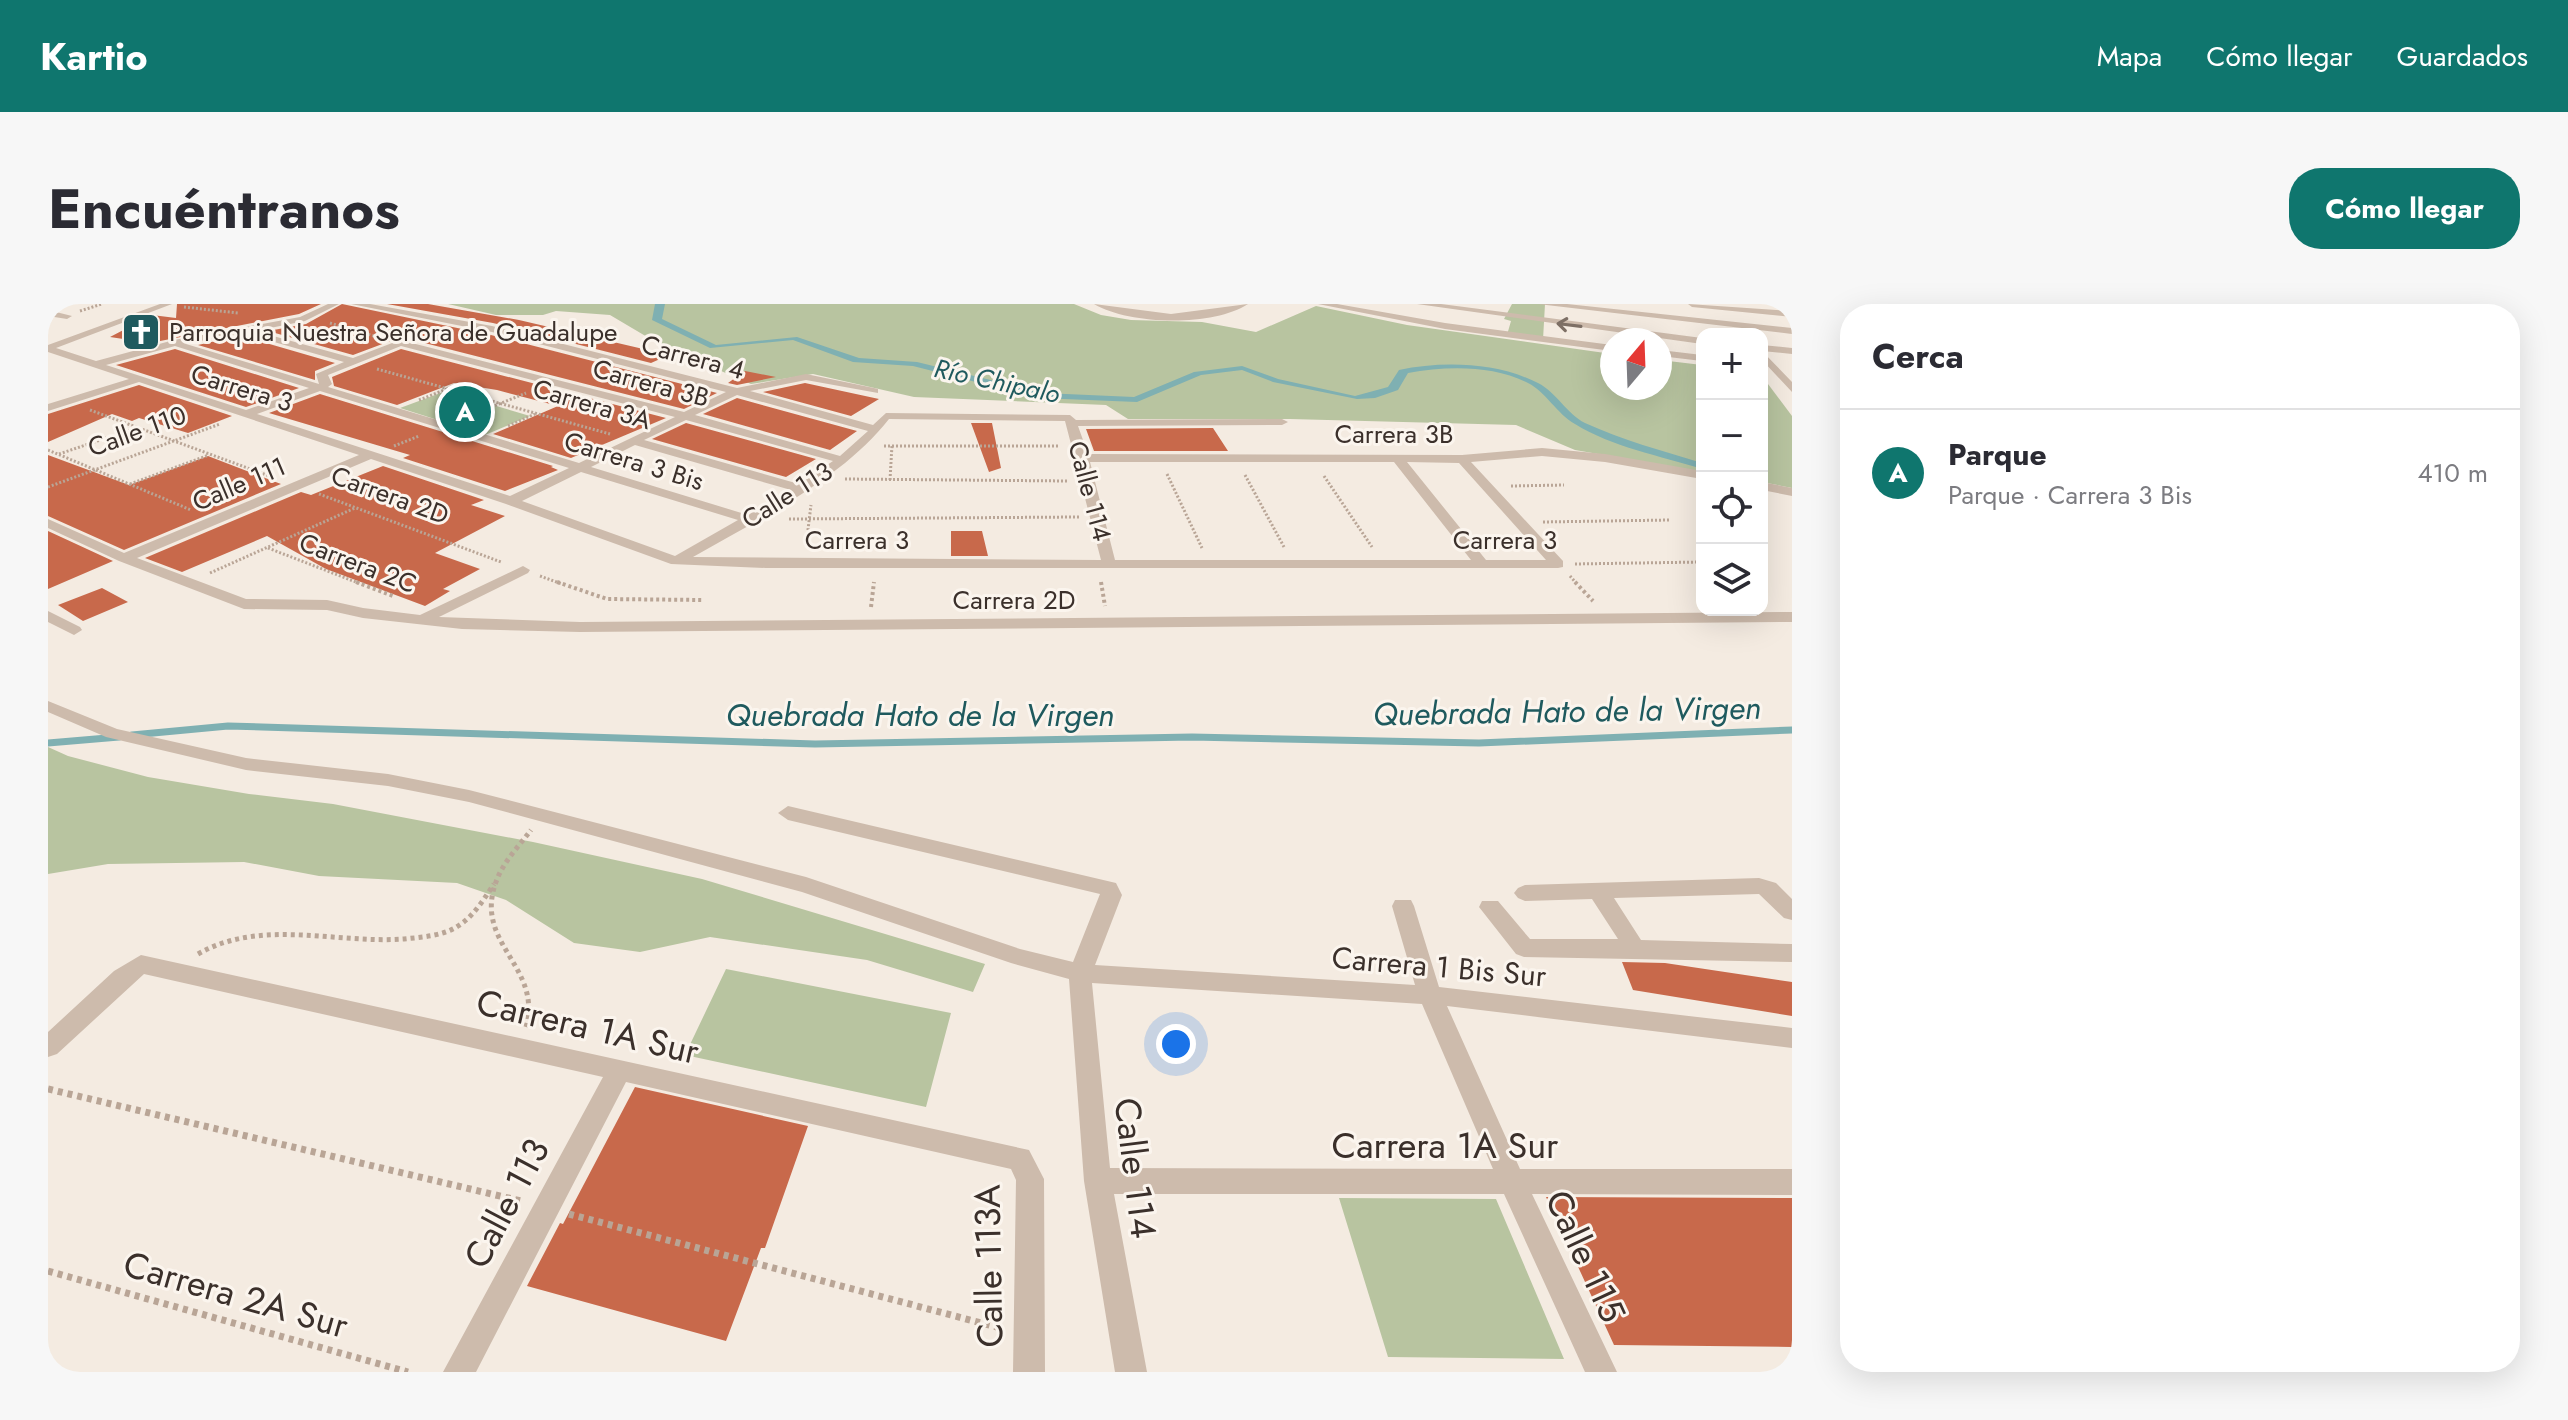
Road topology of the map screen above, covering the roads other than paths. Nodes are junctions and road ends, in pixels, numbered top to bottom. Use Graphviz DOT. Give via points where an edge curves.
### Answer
graph roads {
  1 [pos="167,304"];
  2 [pos="1098,304"];
  3 [pos="1242,304"];
  4 [pos="1322,304"];
  5 [pos="1421,304"];
  6 [pos="1542,304"];
  7 [pos="1692,304"];
  8 [pos="1170,305"];
  9 [pos="353,307"];
  10 [pos="1729,308"];
  11 [pos="337,309"];
  12 [pos="48,313"];
  13 [pos="1792,314"];
  14 [pos="67,316"];
  15 [pos="1209,316"];
  16 [pos="107,326"];
  17 [pos="1728,328"];
  18 [pos="1743,328"];
  19 [pos="240,330"];
  20 [pos="1768,330"];
  21 [pos="1792,331"];
  22 [pos="1696,340"];
  23 [pos="174,343"];
  24 [pos="1600,346"];
  25 [pos="48,348"];
  26 [pos="422,349"];
  27 [pos="1768,349"];
  28 [pos="1792,351"];
  29 [pos="93,354"];
  30 [pos="1672,354"];
  31 [pos="1696,357"];
  32 [pos="397,358"];
  33 [pos="353,361"];
  34 [pos="1768,366"];
  35 [pos="1768,367"];
  36 [pos="372,368"];
  37 [pos="1792,368"];
  38 [pos="136,380"];
  39 [pos="321,383"];
  40 [pos="1790,388"];
  41 [pos="736,391"];
  42 [pos="874,391"];
  43 [pos="48,408"];
  44 [pos="247,414"];
  45 [pos="686,416"];
  46 [pos="1071,421"];
  47 [pos="1282,422"];
  48 [pos="878,430"];
  49 [pos="634,441"];
  50 [pos="1081,452"];
  51 [pos="372,454"];
  52 [pos="1398,459"];
  53 [pos="1462,459"];
  54 [pos="842,460"];
  55 [pos="580,468"];
  56 [pos="1696,474"];
  57 [pos="1768,487"];
  58 [pos="799,488"];
  59 [pos="1792,492"];
  60 [pos="511,501"];
  61 [pos="748,519"];
  62 [pos="48,523"];
  63 [pos="124,558"];
  64 [pos="676,561"];
  65 [pos="1104,564"];
  66 [pos="1483,565"];
  67 [pos="523,570"];
  68 [pos="48,616"];
  69 [pos="1792,617"];
  70 [pos="419,621"];
  71 [pos="74,630"];
  72 [pos="48,706"];
  73 [pos="788,813"];
  74 [pos="1598,891"];
  75 [pos="1525,893"];
  76 [pos="1403,906"];
  77 [pos="1490,907"];
  78 [pos="1792,912"];
  79 [pos="1635,948"];
  80 [pos="1792,953"];
  81 [pos="1080,973"];
  82 [pos="1430,995"];
  83 [pos="1792,1038"];
  84 [pos="48,1047"];
  85 [pos="620,1070"];
  86 [pos="1020,1159"];
  87 [pos="1511,1180"];
  88 [pos="1098,1181"];
  89 [pos="1792,1182"];
  90 [pos="459,1372"];
  91 [pos="1029,1372"];
  92 [pos="1131,1372"];
  93 [pos="1601,1372"];
  1 -- 16 [label="street"];
  2 -- 15 [label="street" via="1146,315"];
  3 -- 15 [label="street"];
  4 -- 24 [label="street"];
  22 -- 5 [label="street, one-way"];
  6 -- 17 [label="street"];
  7 -- 10 [label="street"];
  8 -- 15 [label="street"];
  9 -- 41 [label="street, Carrera 4" via="377,306 492,329"];
  10 -- 13 [label="street"];
  10 -- 18 [label="street"];
  11 -- 19 [label="street"];
  12 -- 14 [label="street"];
  16 -- 25 [label="street"];
  16 -- 29 [label="street"];
  19 -- 23 [label="street"];
  19 -- 33 [label="street"];
  20 -- 21 [label="street"];
  23 -- 29 [label="street"];
  23 -- 39 [label="street, Carrera 3 Bis"];
  25 -- 29 [label="street, Carrera 3"];
  26 -- 32 [label="street"];
  26 -- 33 [label="street, Carrera 3B" via="400,343"];
  26 -- 45 [label="street, Carrera 3B"];
  27 -- 28 [label="street"];
  29 -- 38 [label="street, Carrera 3"];
  30 -- 31 [label="street"];
  33 -- 39 [label="street"];
  34 -- 37 [label="street"];
  35 -- 40 [label="street"];
  36 -- 39 [label="street"];
  38 -- 43 [label="street"];
  38 -- 44 [label="street, Carrera 3"];
  39 -- 44 [label="street"];
  39 -- 55 [label="street, Carrera 3 Bis"];
  41 -- 42 [label="street" via="811,377"];
  41 -- 45 [label="street"];
  41 -- 48 [label="street, Carrera 4"];
  44 -- 51 [label="street, Carrera 3"];
  45 -- 49 [label="street"];
  45 -- 54 [label="street, Carrera 3B"];
  46 -- 47 [label="street"];
  46 -- 48 [label="street, Calle 113" via="890,416"];
  46 -- 50 [label="street, Calle 114"];
  48 -- 54 [label="street, Calle 113"];
  49 -- 55 [label="street"];
  49 -- 58 [label="street, Carrera 3A"];
  50 -- 52 [label="street, Carrera 3B" via="1160,458"];
  50 -- 65 [label="street, Calle 114"];
  51 -- 60 [label="street, Carrera 3"];
  51 -- 63 [label="street, Calle 111"];
  52 -- 53 [label="street, Carrera 3B"];
  52 -- 66 [label="street"];
  53 -- 56 [label="street, Carrera 3B" via="1562,453"];
  53 -- 66 [label="street, Carrera 3" via="1558,564"];
  54 -- 58 [label="street, Calle 113"];
  55 -- 60 [label="street"];
  55 -- 61 [label="street, Carrera 3 Bis"];
  57 -- 59 [label="street"];
  58 -- 61 [label="street, Calle 113"];
  60 -- 64 [label="street, Carrera 3"];
  61 -- 64 [label="street, Calle 113"];
  62 -- 63 [label="street, Carrera 2D"];
  63 -- 70 [label="street, Carrera 2D" via="244,604 327,605"];
  64 -- 65 [label="street, Carrera 3"];
  65 -- 66 [label="street, Carrera 3"];
  67 -- 70 [label="street"];
  68 -- 71 [label="street"];
  69 -- 70 [label="street, Carrera 2D" via="580,627"];
  72 -- 81 [label="street, Carrera 1 Bis Sur" via="112,733 246,764 469,796 806,885"];
  73 -- 81 [label="street" via="1109,888 1111,895"];
  74 -- 75 [label="street"];
  74 -- 78 [label="street" via="1759,886 1769,888"];
  74 -- 79 [label="street"];
  76 -- 82 [label="street, Calle 115"];
  77 -- 79 [label="street" via="1524,948"];
  79 -- 80 [label="street"];
  81 -- 82 [label="street, Carrera 1 Bis Sur"];
  81 -- 88 [label="street, Calle 114"];
  82 -- 83 [label="street, Carrera 1 Bis Sur"];
  82 -- 87 [label="street, Calle 115"];
  84 -- 85 [label="street, Carrera 1A Sur" via="141,964"];
  85 -- 86 [label="street, Carrera 1A Sur"];
  85 -- 90 [label="street, Calle 113"];
  86 -- 91 [label="street, Calle 113A" via="1030,1179"];
  87 -- 88 [label="street, Carrera 1A Sur"];
  87 -- 89 [label="street, Carrera 1A Sur"];
  87 -- 93 [label="street, Calle 115"];
  88 -- 92 [label="street, Calle 114"];
}
